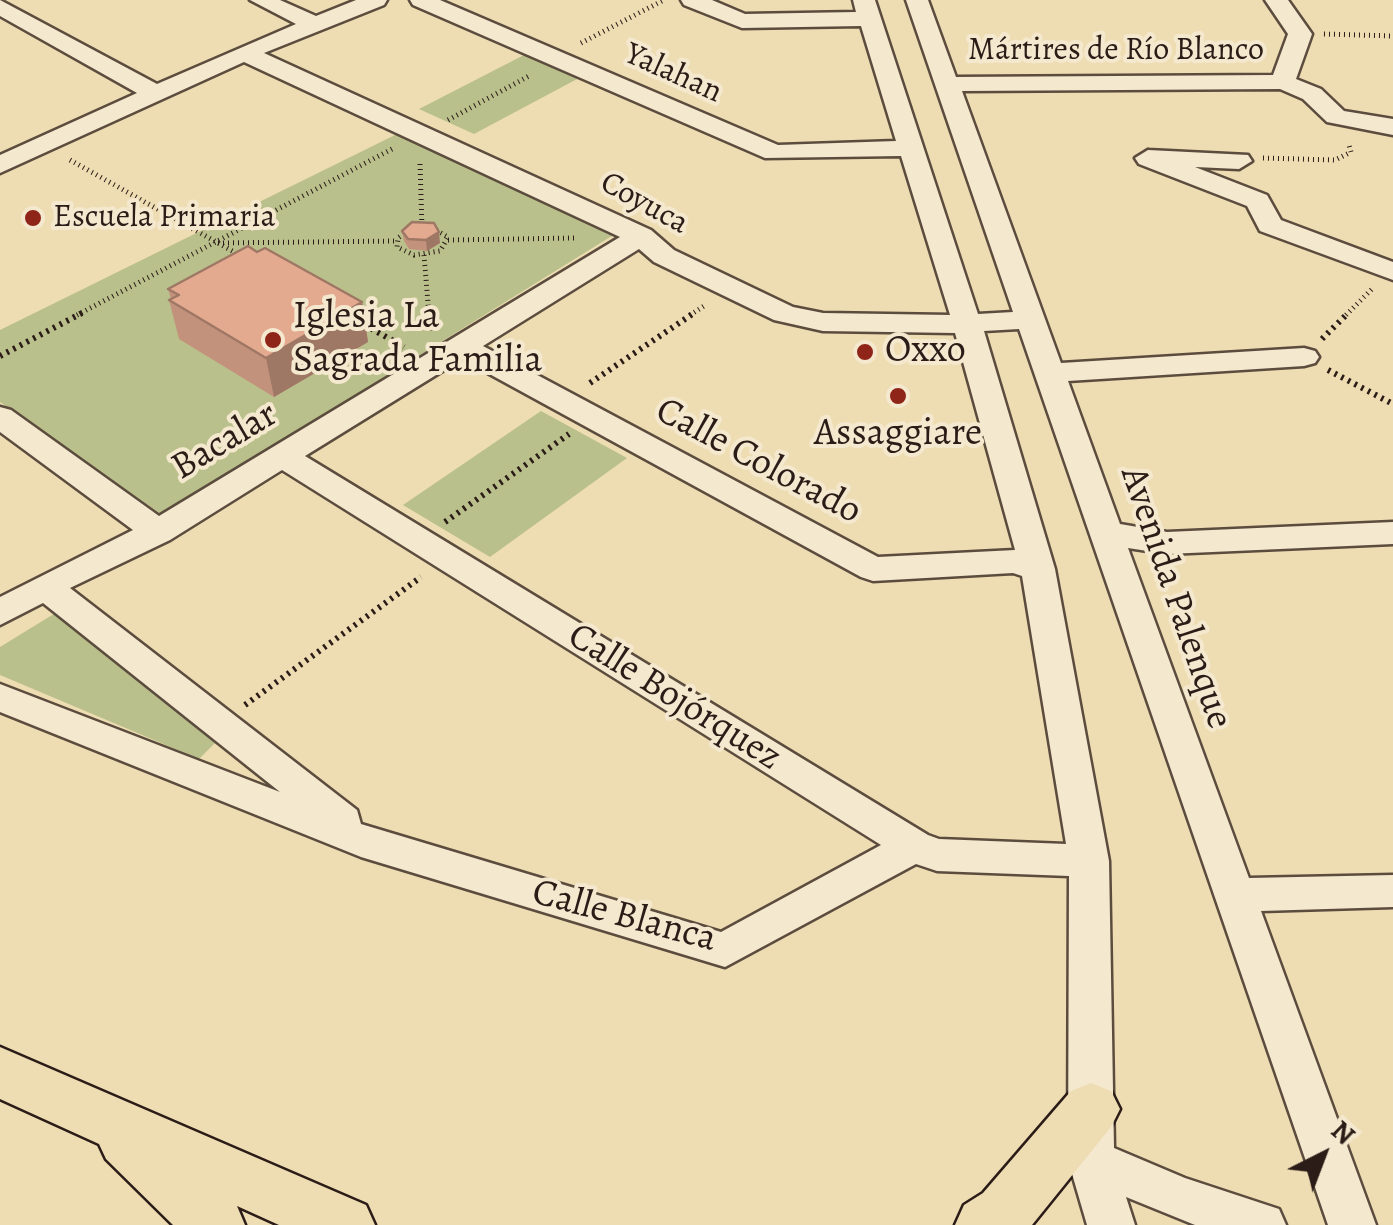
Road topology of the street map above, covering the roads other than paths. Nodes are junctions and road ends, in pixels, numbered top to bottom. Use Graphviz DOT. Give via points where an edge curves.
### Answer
graph roads {
  1 [pos="261,0"];
  2 [pos="376,0"];
  3 [pos="421,0"];
  4 [pos="692,0"];
  5 [pos="917,0"];
  6 [pos="1276,0"];
  7 [pos="0,6"];
  8 [pos="867,10"];
  9 [pos="317,26"];
  10 [pos="244,53"];
  11 [pos="1284,82"];
  12 [pos="948,84"];
  13 [pos="158,94"];
  14 [pos="1393,127"];
  15 [pos="910,148"];
  16 [pos="1239,161"];
  17 [pos="0,165"];
  18 [pos="641,236"];
  19 [pos="1392,272"];
  20 [pos="1031,319"];
  21 [pos="967,324"];
  22 [pos="445,353"];
  23 [pos="1304,357"];
  24 [pos="1052,373"];
  25 [pos="0,417"];
  26 [pos="282,457"];
  27 [pos="158,532"];
  28 [pos="1107,533"];
  29 [pos="1393,533"];
  30 [pos="1038,568"];
  31 [pos="46,586"];
  32 [pos="0,613"];
  33 [pos="0,697"];
  34 [pos="375,846"];
  35 [pos="914,846"];
  36 [pos="1089,861"];
  37 [pos="1393,891"];
  38 [pos="1235,895"];
  39 [pos="0,1072"];
  40 [pos="104,1118"];
  41 [pos="1091,1135"];
  42 [pos="215,1225"];
  43 [pos="345,1225"];
  44 [pos="985,1225"];
  45 [pos="1111,1225"];
  46 [pos="1262,1225"];
  47 [pos="1352,1225"];
  1 -- 9 [label="street"];
  2 -- 9 [label="street"];
  3 -- 15 [label="street, Yalahan" via="774,153"];
  4 -- 8 [label="street" via="742,22"];
  5 -- 12 [label="street, Avenida Palenque"];
  6 -- 11 [label="street" via="1300,34"];
  7 -- 13 [label="street"];
  8 -- 15 [label="street"];
  9 -- 10 [label="street"];
  10 -- 13 [label="street"];
  10 -- 18 [label="street, Coyuca"];
  11 -- 12 [label="street, Mártires de Río Blanco"];
  11 -- 14 [label="street, Mártires de Río Blanco" via="1312,94 1336,117"];
  12 -- 20 [label="street, Avenida Palenque"];
  13 -- 17 [label="street"];
  15 -- 21 [label="street"];
  16 -- 19 [label="street" via="1148,158 1258,201 1270,225"];
  18 -- 21 [label="street, Coyuca" via="664,256 784,314 823,322"];
  18 -- 22 [label="street, Bacalar"];
  20 -- 21 [label="street, Coyuca"];
  20 -- 24 [label="street, Avenida Palenque"];
  21 -- 30 [label="street"];
  22 -- 26 [label="street, Bacalar"];
  22 -- 30 [label="street, Calle Colorado" via="562,402 873,569 1016,561"];
  23 -- 24 [label="street"];
  24 -- 28 [label="street, Avenida Palenque"];
  25 -- 27 [label="street"];
  26 -- 27 [label="street, Bacalar"];
  26 -- 35 [label="street, Calle Bojórquez"];
  27 -- 31 [label="street, Bacalar"];
  28 -- 29 [label="street" via="1168,543"];
  28 -- 38 [label="street, Avenida Palenque"];
  30 -- 36 [label="street"];
  31 -- 32 [label="street, Bacalar"];
  31 -- 34 [label="street, Calle Blanca"];
  33 -- 34 [label="street, Calle Blanca"];
  34 -- 35 [label="street, Calle Blanca" via="726,950"];
  35 -- 36 [label="street, Calle Bojórquez" via="937,855"];
  36 -- 41 [label="street"];
  37 -- 38 [label="street"];
  38 -- 47 [label="street, Avenida Palenque"];
  39 -- 40 [label="main road"];
  40 -- 42 [label="main road"];
  40 -- 43 [label="main road"];
  41 -- 44 [label="main road"];
  41 -- 45 [label="street"];
  41 -- 46 [label="street" via="1179,1198"];
}
